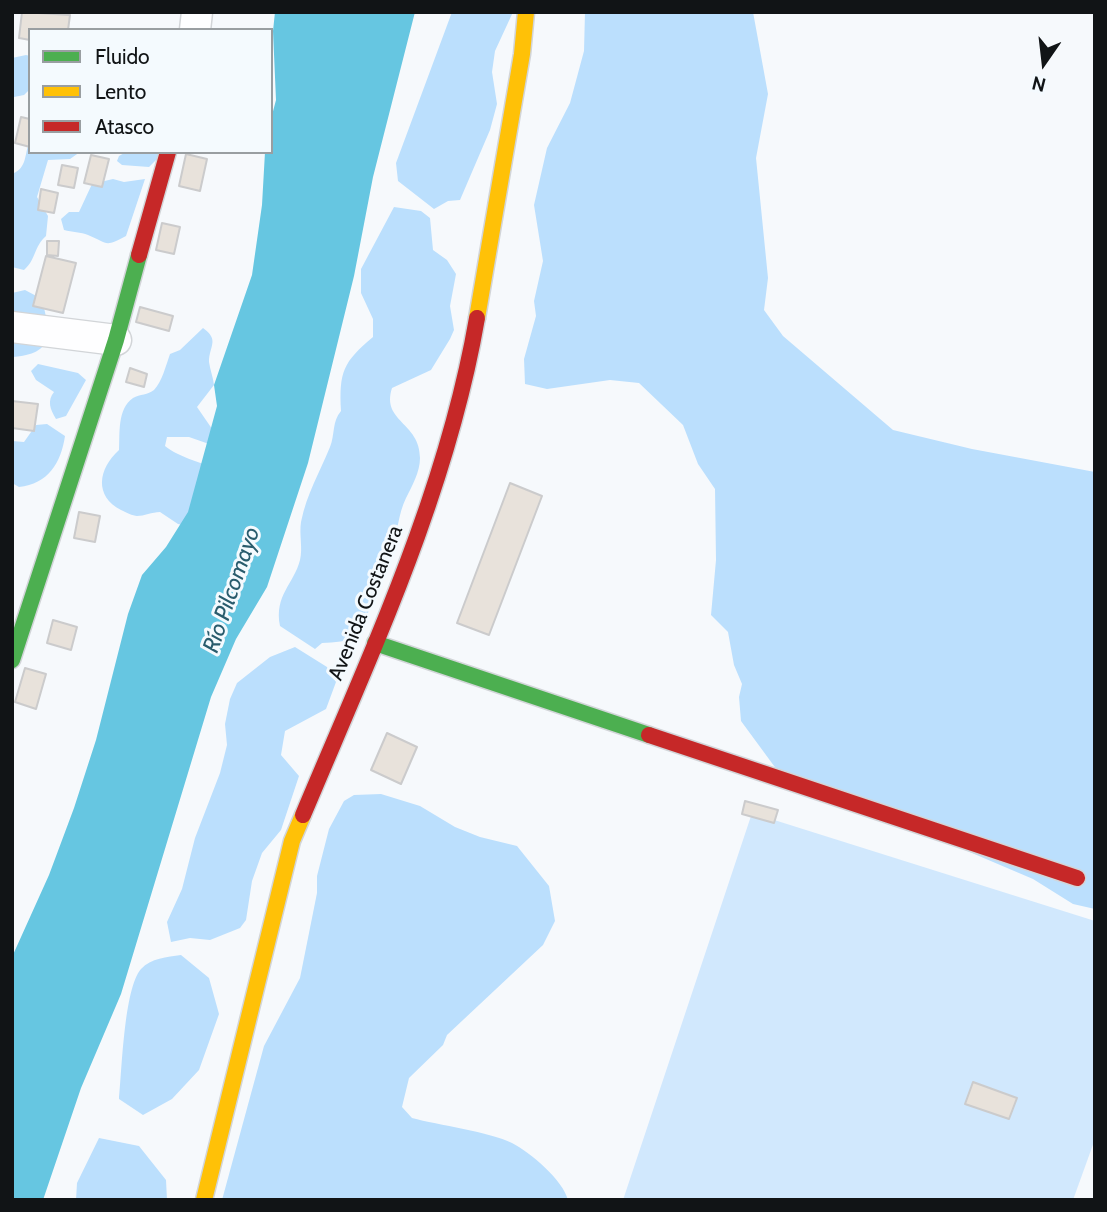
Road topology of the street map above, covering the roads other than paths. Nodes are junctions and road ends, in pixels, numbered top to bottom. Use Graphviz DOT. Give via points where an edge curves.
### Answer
graph roads {
  1 [pos="526,12"];
  2 [pos="167,154"];
  3 [pos="12,327"];
  4 [pos="116,340"];
  5 [pos="374,643"];
  6 [pos="12,660"];
  7 [pos="1077,878"];
  8 [pos="204,1200"];
  1 -- 5 [label="street, Avenida Costanera" via="523,54 466,382 406,571"];
  2 -- 4 [label="street"];
  3 -- 4 [label="street"];
  4 -- 6 [label="street"];
  5 -- 7 [label="street"];
  5 -- 8 [label="street, Avenida Costanera" via="292,841"];
}
